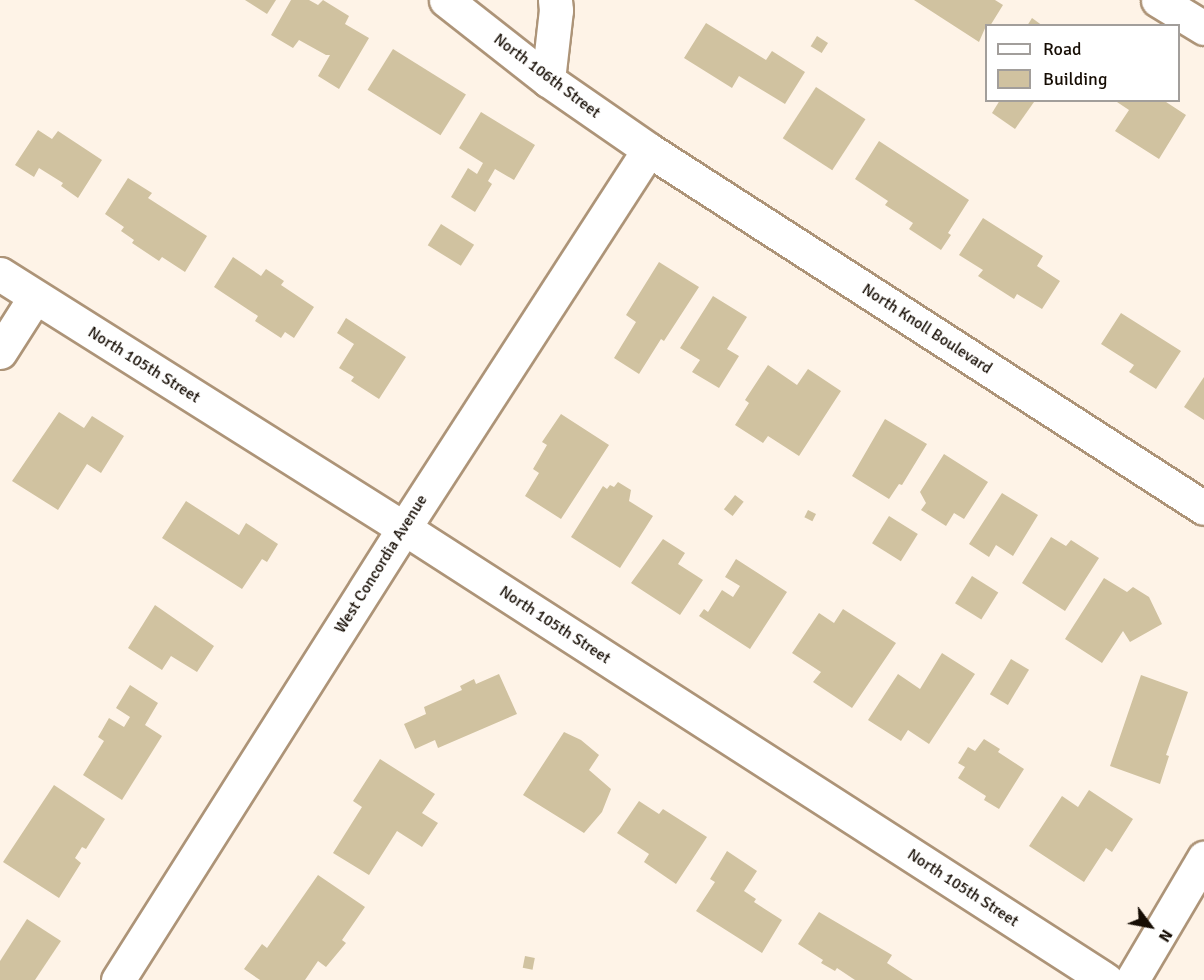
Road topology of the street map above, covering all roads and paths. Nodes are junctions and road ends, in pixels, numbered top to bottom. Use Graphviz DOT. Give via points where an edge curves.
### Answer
graph roads {
  1 [pos="555,0"];
  2 [pos="1158,0"];
  3 [pos="450,1"];
  4 [pos="1204,28"];
  5 [pos="548,80"];
  6 [pos="649,150"];
  7 [pos="0,274"];
  8 [pos="35,297"];
  9 [pos="0,352"];
  10 [pos="1204,508"];
  11 [pos="404,528"];
  12 [pos="1204,858"];
  13 [pos="118,980"];
  14 [pos="1106,980"];
  15 [pos="1132,980"];
  1 -- 5 [label="street"];
  2 -- 4 [label="street"];
  3 -- 5 [label="street, North 106th Street"];
  5 -- 6 [label="street, North 106th Street"];
  6 -- 10 [label="street, North Knoll Boulevard"];
  6 -- 11 [label="street, West Concordia Avenue"];
  7 -- 8 [label="street, North 105th Street"];
  8 -- 9 [label="street"];
  8 -- 11 [label="street, North 105th Street"];
  11 -- 13 [label="street, West Concordia Avenue"];
  11 -- 14 [label="street, North 105th Street"];
  12 -- 15 [label="street"];
}
